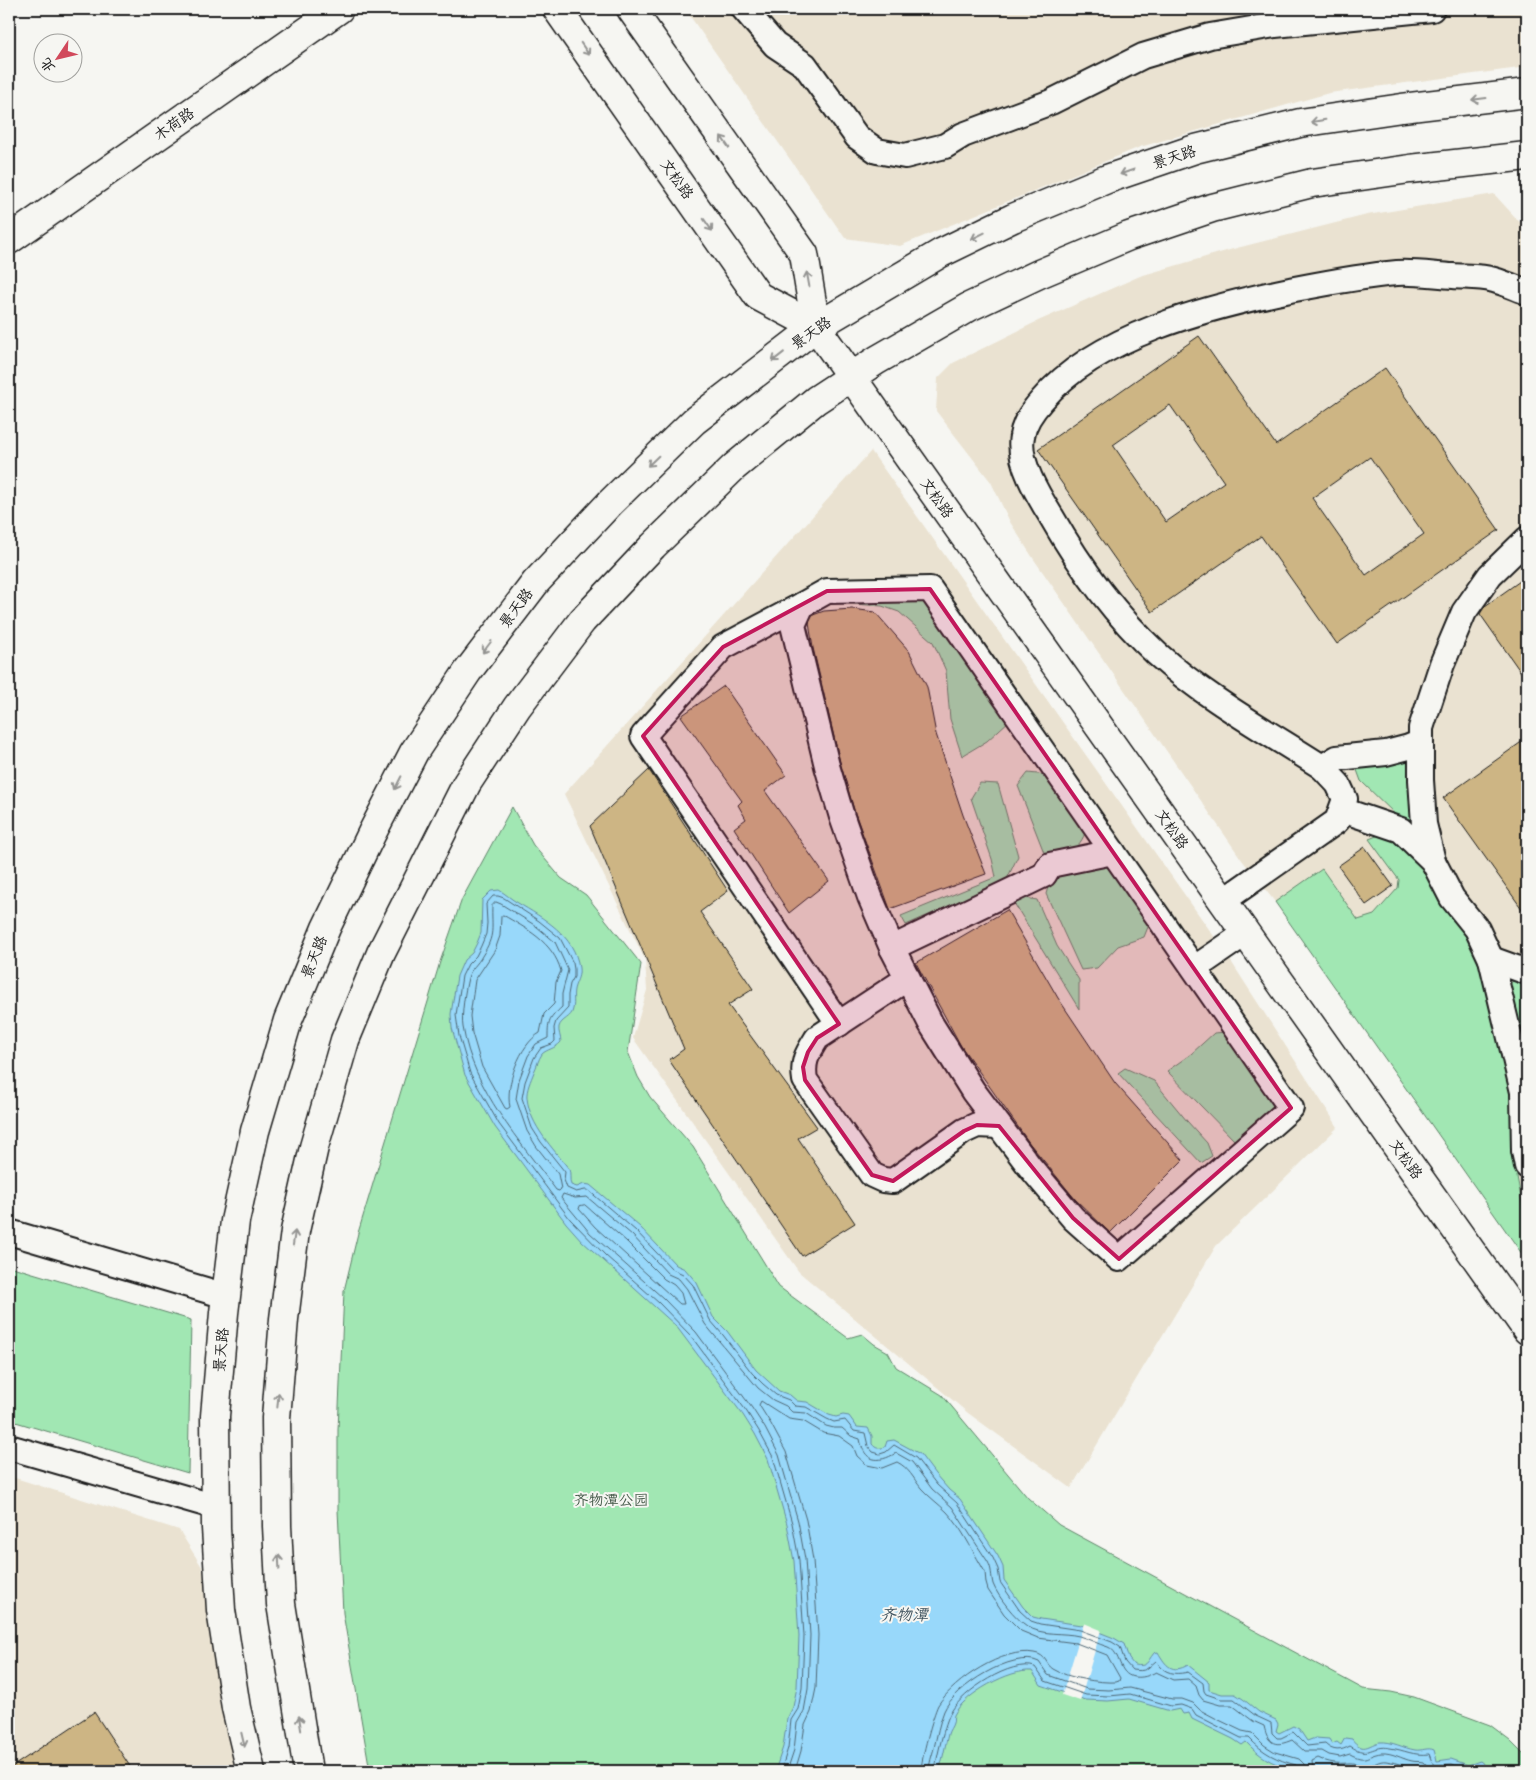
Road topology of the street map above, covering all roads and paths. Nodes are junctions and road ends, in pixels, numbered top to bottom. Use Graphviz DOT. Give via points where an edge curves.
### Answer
graph roads {
  1 [pos="339,9"];
  2 [pos="557,9"];
  3 [pos="631,9"];
  4 [pos="744,9"];
  5 [pos="1432,9"];
  6 [pos="1527,93"];
  7 [pos="1527,156"];
  8 [pos="9,240"];
  9 [pos="1527,292"];
  10 [pos="816,327"];
  11 [pos="851,377"];
  12 [pos="1527,539"];
  13 [pos="802,605"];
  14 [pos="1421,742"];
  15 [pos="1322,767"];
  16 [pos="1342,810"];
  17 [pos="1113,852"];
  18 [pos="1433,861"];
  19 [pos="1223,901"];
  20 [pos="1246,933"];
  21 [pos="892,948"];
  22 [pos="1491,959"];
  23 [pos="1195,968"];
  24 [pos="1527,972"];
  25 [pos="908,978"];
  26 [pos="839,1024"];
  27 [pos="1525,1090"];
  28 [pos="999,1126"];
  29 [pos="1527,1166"];
  30 [pos="9,1232"];
  31 [pos="226,1296"];
  32 [pos="1527,1330"];
  33 [pos="9,1446"];
  34 [pos="216,1507"];
  35 [pos="251,1771"];
  36 [pos="308,1771"];
  1 -- 8 [label="street, 木荷路"];
  2 -- 10 [label="street, 文松路, one-way" via="758,296"];
  10 -- 3 [label="street, 文松路, one-way" via="804,254"];
  4 -- 5 [label="street" via="775,45 806,65 857,136 877,151 905,156 945,146 964,135 1051,102 1143,56 1210,36 1275,25"];
  6 -- 10 [label="street, 景天路, one-way" via="1300,123 1195,149 1107,179 1013,218 941,254"];
  7 -- 11 [label="street" via="1410,168 1312,183 1212,208 1129,236 1039,274 969,307"];
  9 -- 15 [label="street" via="1491,279 1399,273 1338,280 1237,301 1179,319 1116,345 1087,361 1049,391 1026,423 1021,436 1022,449 1032,483 1098,590 1157,654 1192,682"];
  10 -- 11 [label="street, 文松路"];
  10 -- 31 [label="street, 景天路, one-way" via="694,421 610,503 536,582 468,672 414,752 326,928 288,1020 253,1140 236,1221"];
  11 -- 19 [label="street, 文松路"];
  36 -- 11 [label="street, one-way" via="281,1604 276,1418 295,1232 314,1147 345,1040 381,953 466,783 582,621 734,467 816,400"];
  12 -- 14 [label="street" via="1490,575 1464,612 1442,664 1421,728"];
  13 -- 17 [label="street" via="827,591 930,589"];
  13 -- 21 [label="street" via="793,625 827,766 870,897"];
  13 -- 26 [label="street" via="723,647 643,736"];
  14 -- 15 [label="street" via="1386,753 1337,758"];
  14 -- 18 [label="street" via="1424,824"];
  15 -- 16 [label="street" via="1338,784 1345,799"];
  16 -- 18 [label="street" via="1401,830"];
  16 -- 19 [label="street" via="1337,821"];
  17 -- 21 [label="street" via="1050,865 1044,874"];
  17 -- 23 [label="street"];
  18 -- 22 [label="street" via="1452,898 1477,929"];
  19 -- 20 [label="street, 文松路"];
  20 -- 23 [label="street"];
  20 -- 32 [label="street, 文松路"];
  21 -- 25 [label="street"];
  22 -- 24 [label="street"];
  22 -- 27 [label="street"];
  23 -- 28 [label="street" via="1291,1108 1119,1259 1073,1218"];
  25 -- 26 [label="street"];
  25 -- 28 [label="street" via="931,1024"];
  26 -- 28 [label="street" via="817,1038 808,1052 803,1067 805,1080 872,1175 893,1180 964,1131 977,1125"];
  27 -- 29 [label="street" via="1524,1151"];
  30 -- 31 [label="street"];
  31 -- 34 [label="street, 景天路" via="215,1416"];
  33 -- 34 [label="street"];
  34 -- 35 [label="street, 景天路, one-way" via="220,1610 236,1708"];
}
